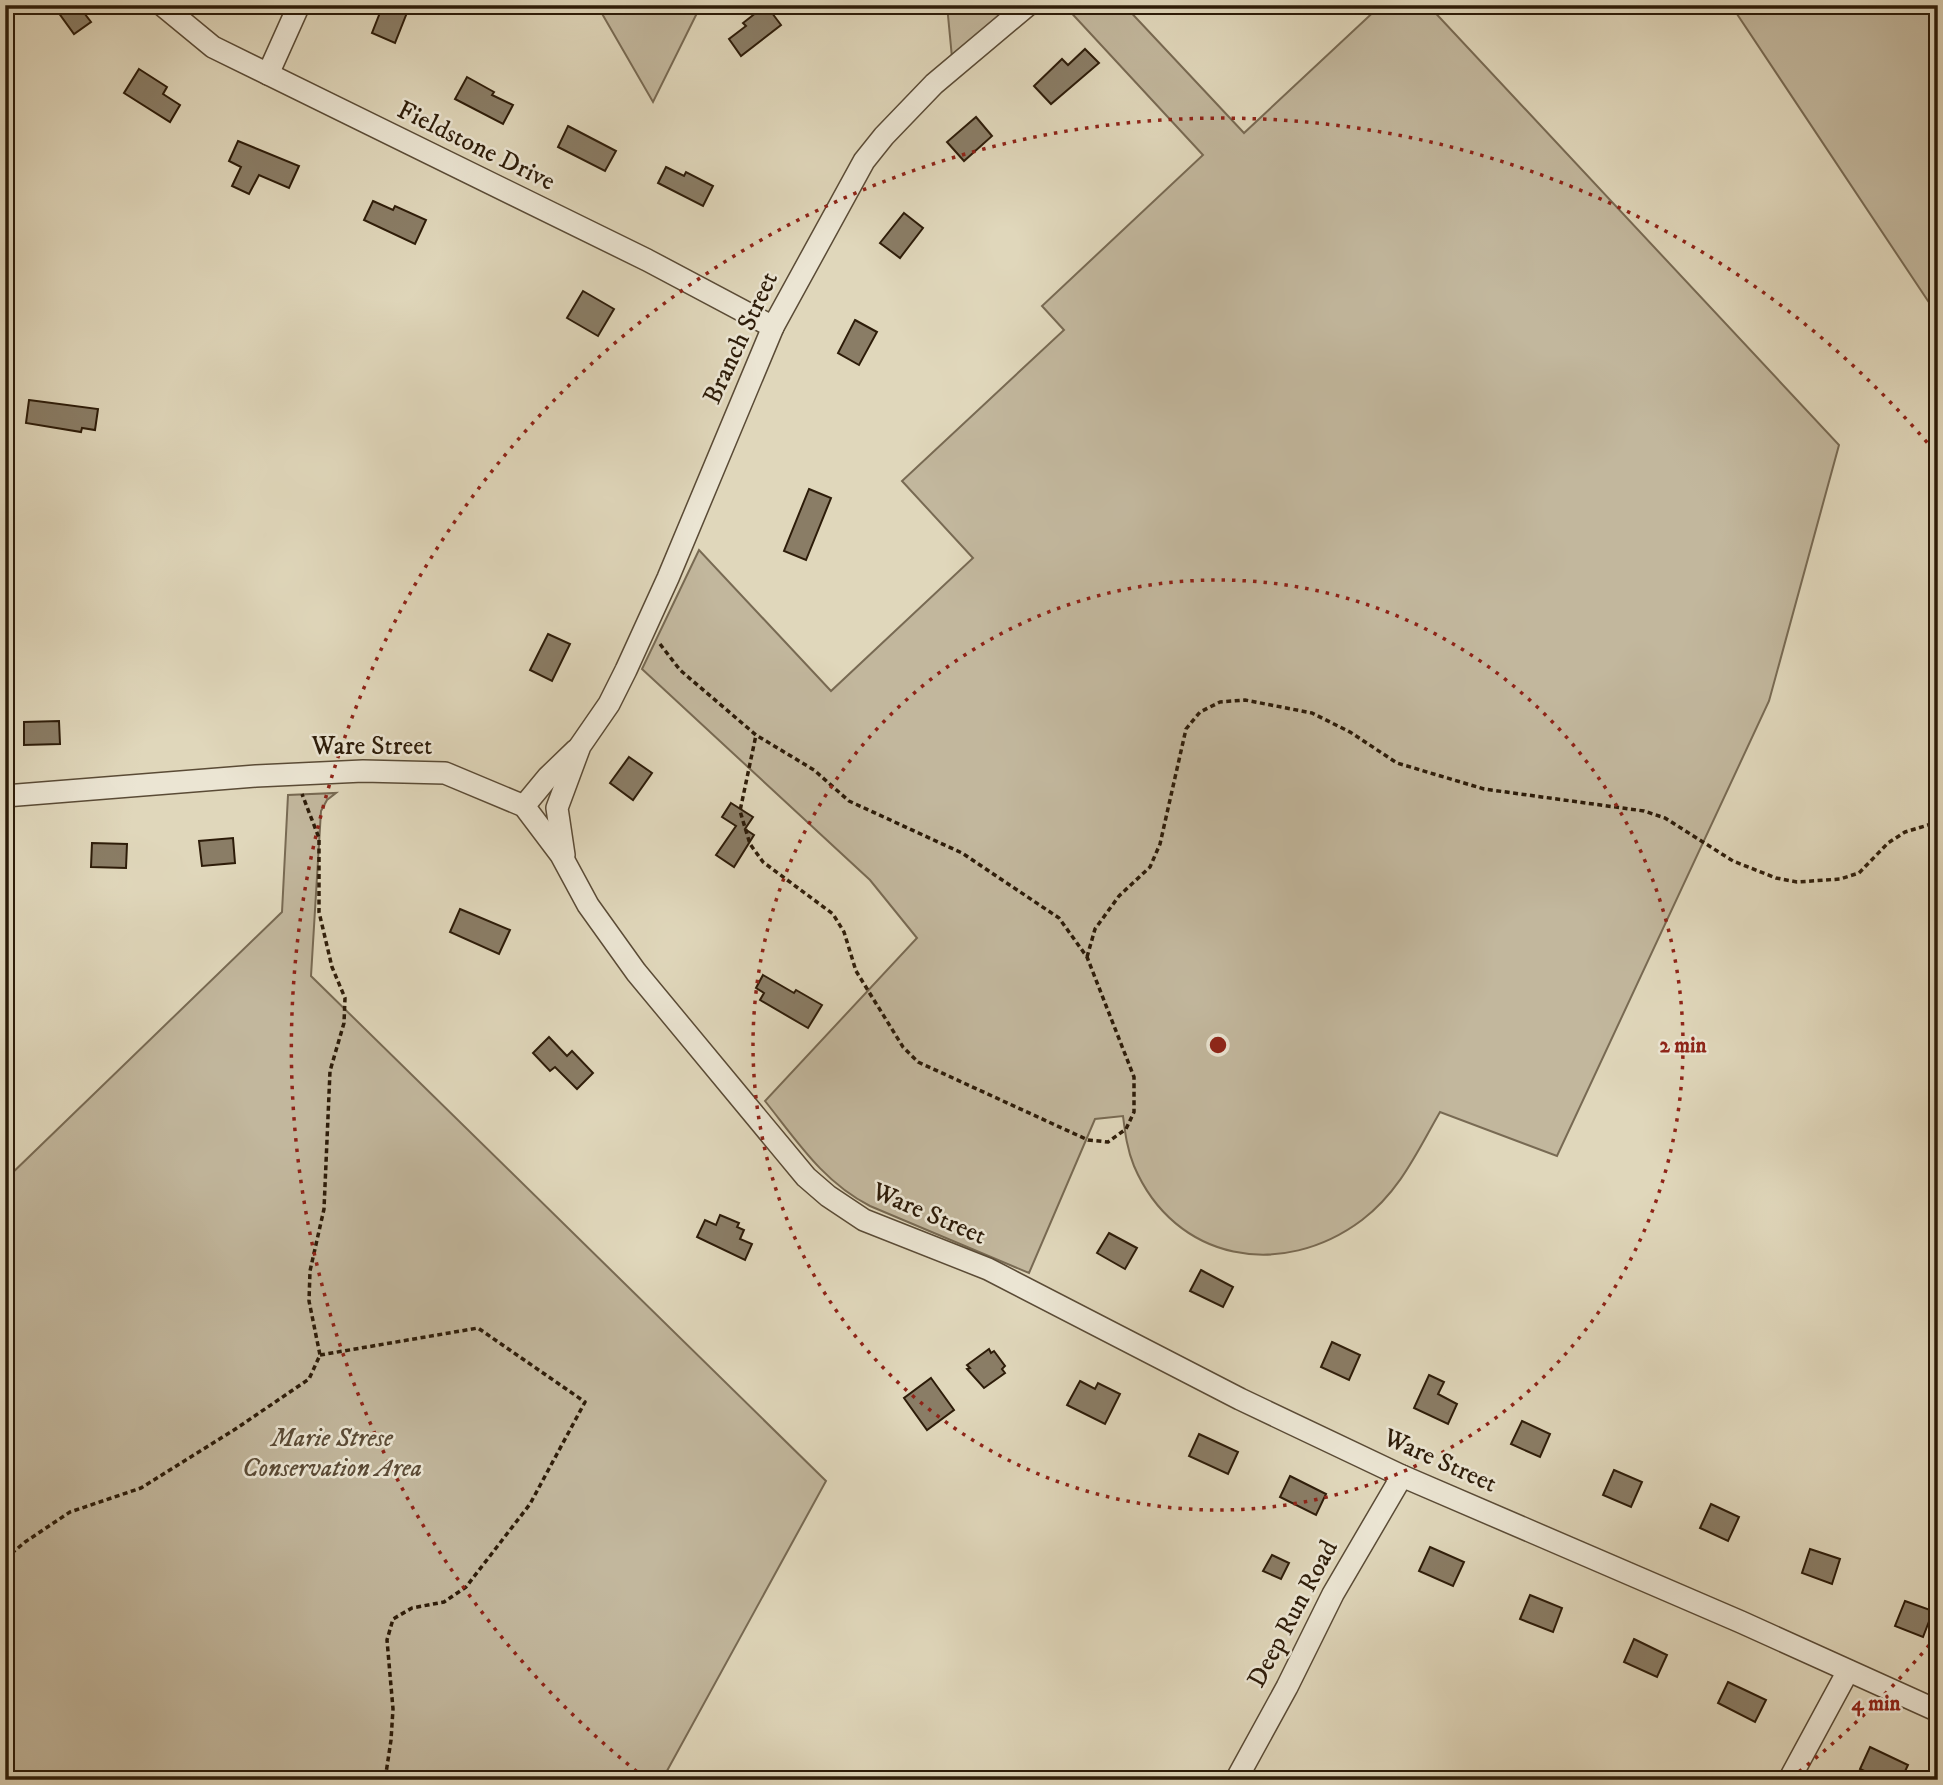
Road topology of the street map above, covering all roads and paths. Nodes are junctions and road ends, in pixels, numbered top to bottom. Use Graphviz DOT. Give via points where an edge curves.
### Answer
graph roads {
  1 [pos="162,5"];
  2 [pos="299,5"];
  3 [pos="1028,5"];
  4 [pos="268,74"];
  5 [pos="773,327"];
  6 [pos="646,626"];
  7 [pos="756,734"];
  8 [pos="580,746"];
  9 [pos="302,794"];
  10 [pos="5,796"];
  11 [pos="524,806"];
  12 [pos="1938,822"];
  13 [pos="565,863"];
  14 [pos="1087,957"];
  15 [pos="320,1355"];
  16 [pos="1402,1476"];
  17 [pos="5,1559"];
  18 [pos="1847,1671"];
  19 [pos="1938,1711"];
  20 [pos="385,1780"];
  21 [pos="1236,1780"];
  22 [pos="1789,1780"];
  1 -- 4 [label="street, Fieldstone Drive" via="213,47"];
  2 -- 4 [label="street"];
  3 -- 5 [label="street, Branch Street" via="934,84 884,136 861,168"];
  4 -- 5 [label="street, Fieldstone Drive"];
  5 -- 6 [label="street, Branch Street"];
  6 -- 7 [label="path" via="680,670"];
  6 -- 8 [label="street, Branch Street" via="609,704"];
  7 -- 14 [label="path" via="814,771 849,802 962,852 1059,918"];
  7 -- 14 [label="path" via="740,811 750,844 762,862 833,914 856,971 903,1047 918,1062 1088,1140 1108,1142 1126,1129 1134,1112 1134,1077"];
  8 -- 11 [label="street, Branch Street"];
  8 -- 13 [label="street, Branch Street" via="556,807"];
  9 -- 15 [label="path" via="319,838 319,912 345,998 344,1023 330,1071 324,1209 310,1271 309,1301"];
  10 -- 11 [label="street, Ware Street" via="363,771 445,773"];
  11 -- 13 [label="street, Ware Street"];
  12 -- 14 [label="path" via="1905,832 1859,873 1797,882 1733,861 1665,818 1644,811 1484,789 1397,764 1312,713 1245,700 1220,702 1200,712 1186,729 1160,844 1150,867 1119,896 1095,929"];
  13 -- 16 [label="street, Ware Street" via="588,905 636,972 806,1177 828,1196 864,1220 988,1269 1240,1399"];
  15 -- 17 [label="path" via="309,1378 237,1428 141,1489 70,1512"];
  15 -- 20 [label="path" via="478,1328 585,1402 530,1504 466,1587 444,1602 412,1608 393,1619 387,1640 393,1709"];
  16 -- 18 [label="street, Ware Street"];
  16 -- 21 [label="street, Deep Run Road" via="1333,1594"];
  18 -- 19 [label="street, Ware Street"];
  18 -- 22 [label="street"];
}
